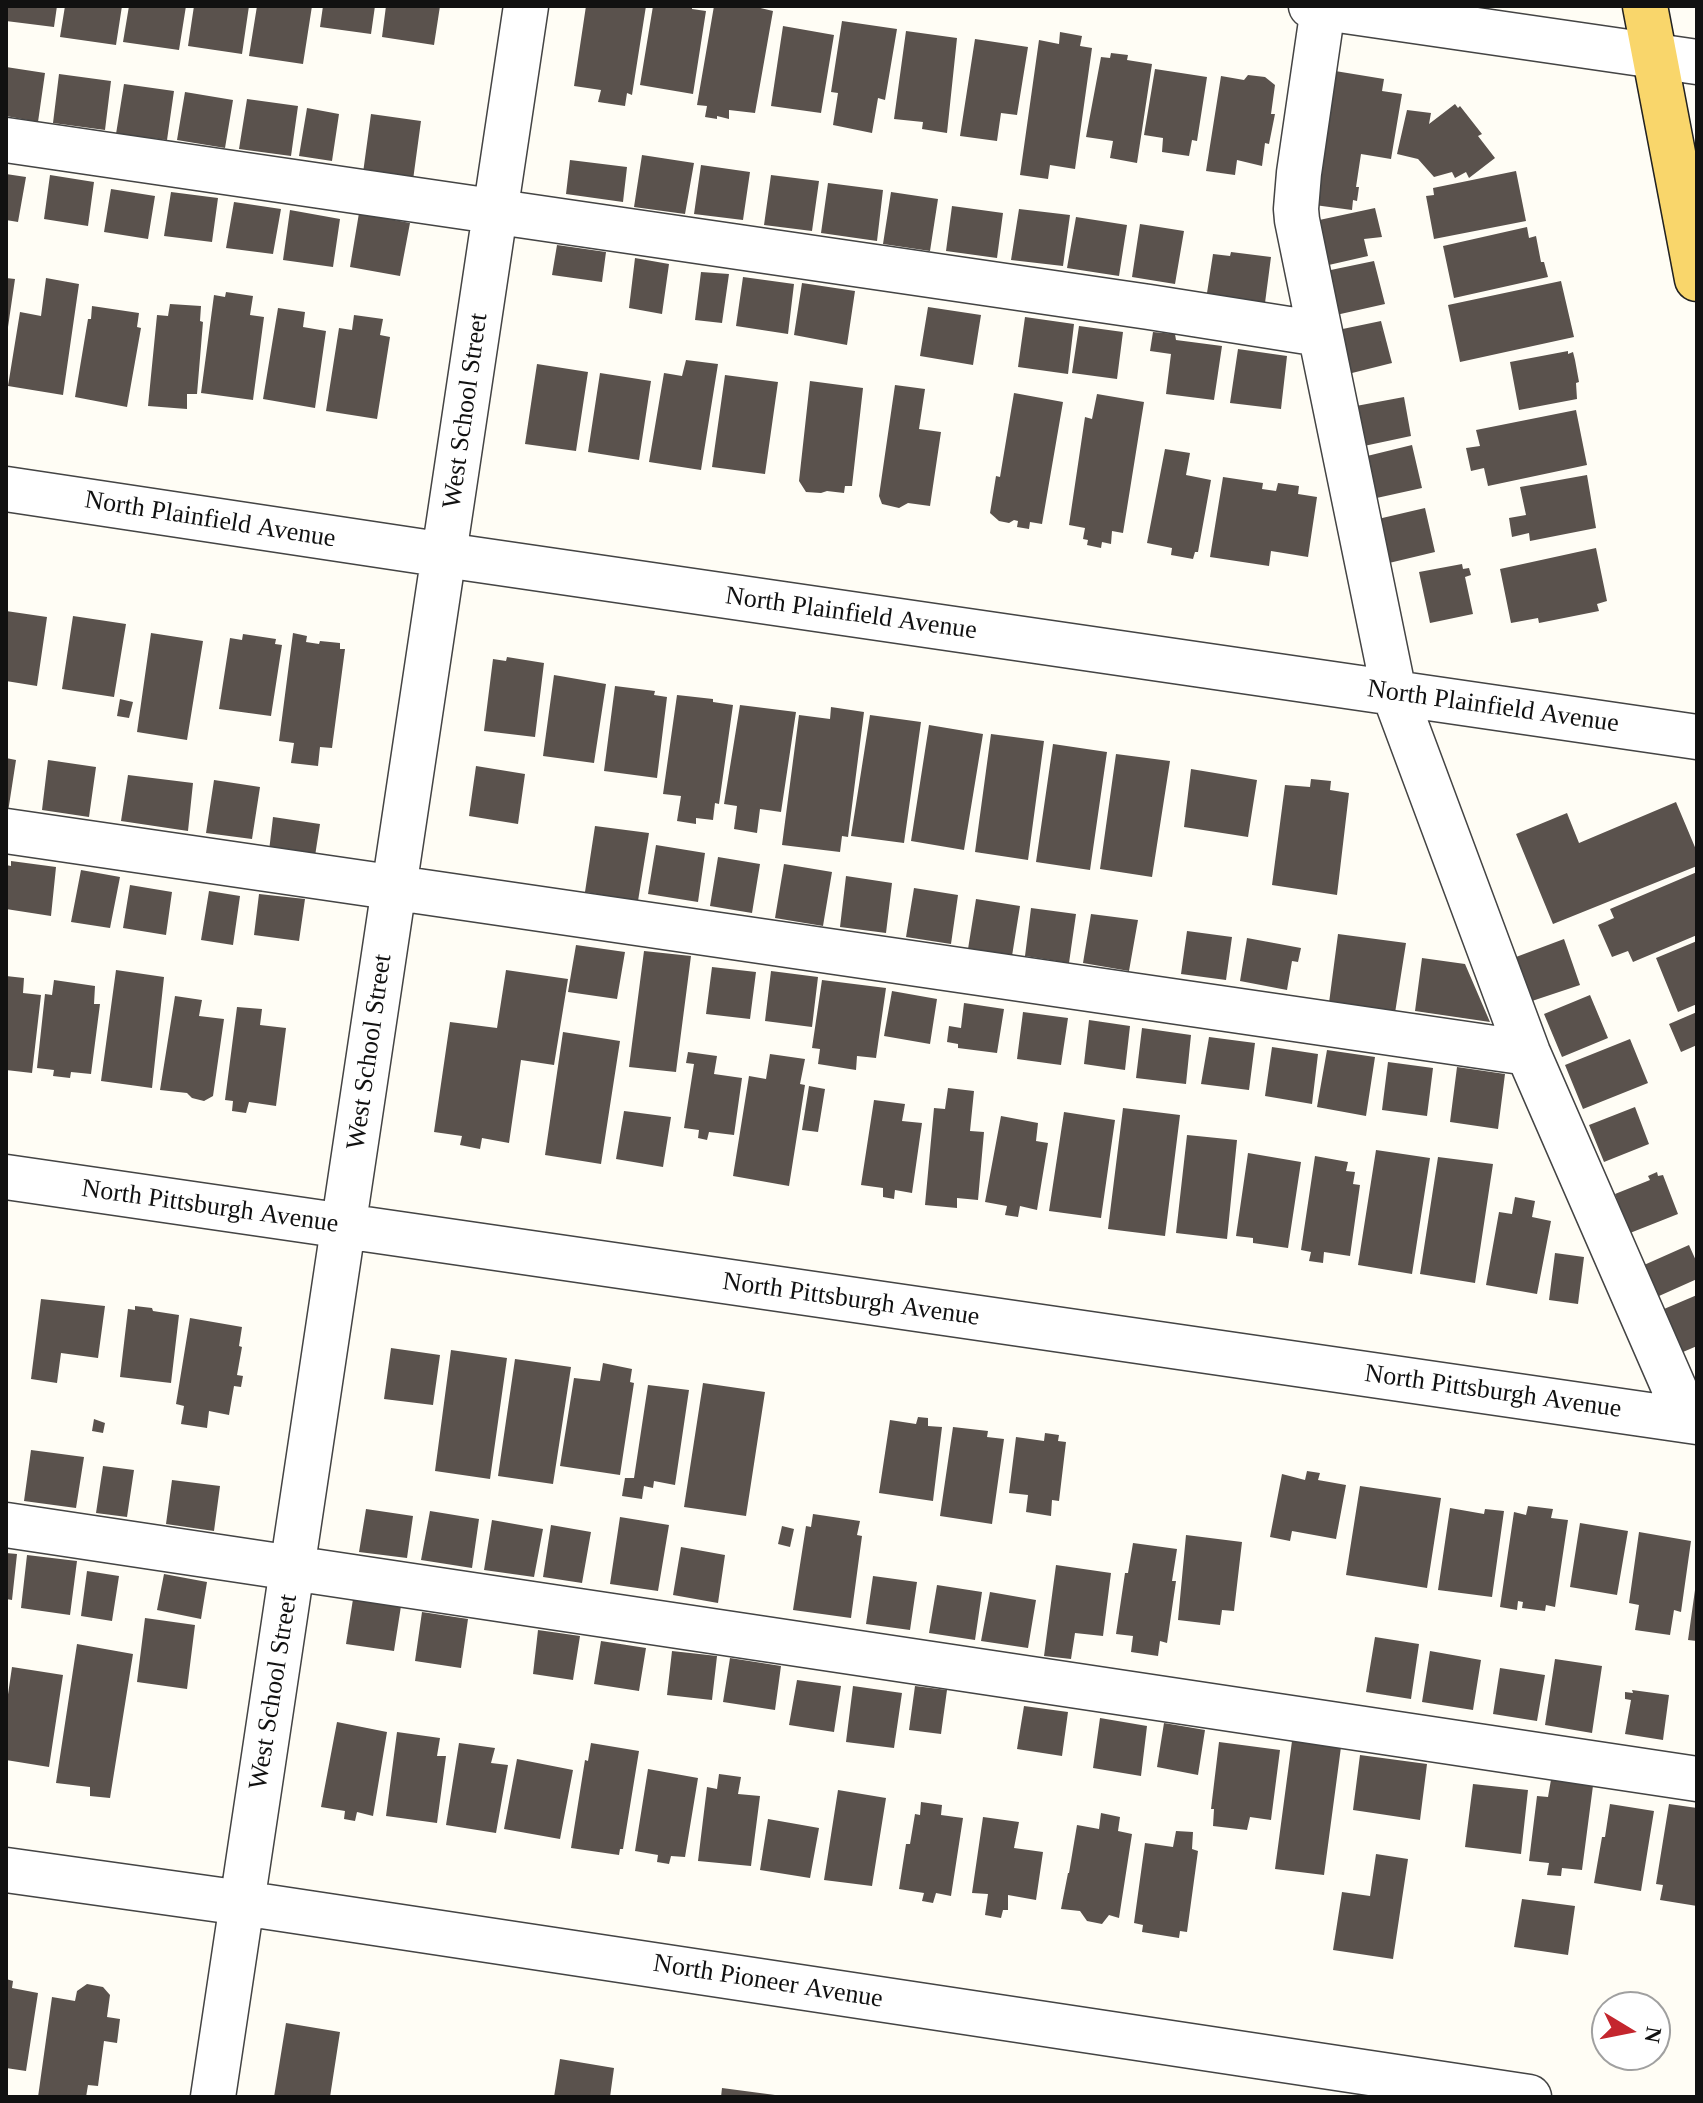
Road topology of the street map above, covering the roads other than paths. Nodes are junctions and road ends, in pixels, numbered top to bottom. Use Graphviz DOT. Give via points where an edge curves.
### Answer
graph roads {
  1 [pos="526,6"];
  2 [pos="1645,6"];
  3 [pos="1317,7"];
  4 [pos="1654,56"];
  5 [pos="1697,62"];
  6 [pos="6,140"];
  7 [pos="496,211"];
  8 [pos="1697,279"];
  9 [pos="1320,334"];
  10 [pos="6,489"];
  11 [pos="445,555"];
  12 [pos="1394,693"];
  13 [pos="1697,737"];
  14 [pos="6,831"];
  15 [pos="395,887"];
  16 [pos="1528,1053"];
  17 [pos="6,1177"];
  18 [pos="344,1227"];
  19 [pos="1692,1421"];
  20 [pos="6,1525"];
  21 [pos="293,1567"];
  22 [pos="1697,1779"];
  23 [pos="6,1870"];
  24 [pos="242,1903"];
  25 [pos="213,2097"];
  26 [pos="1529,2097"];
  1 -- 7 [label="street, West School Street"];
  2 -- 4 [label="main road"];
  3 -- 4 [label="street"];
  3 -- 9 [label="street" via="1296,209"];
  4 -- 5 [label="street"];
  4 -- 8 [label="main road"];
  6 -- 7 [label="street"];
  7 -- 9 [label="street"];
  7 -- 11 [label="street, West School Street"];
  9 -- 12 [label="street"];
  10 -- 11 [label="street, North Plainfield Avenue"];
  11 -- 12 [label="street, North Plainfield Avenue"];
  11 -- 15 [label="street, West School Street"];
  12 -- 13 [label="street, North Plainfield Avenue"];
  12 -- 16 [label="street"];
  14 -- 15 [label="street"];
  15 -- 16 [label="street"];
  15 -- 18 [label="street, West School Street"];
  16 -- 19 [label="street"];
  17 -- 18 [label="street, North Pittsburgh Avenue"];
  18 -- 19 [label="street, North Pittsburgh Avenue"];
  18 -- 21 [label="street, West School Street"];
  20 -- 21 [label="street"];
  21 -- 22 [label="street"];
  21 -- 24 [label="street, West School Street"];
  23 -- 24 [label="street, North Pioneer Avenue"];
  24 -- 25 [label="street, West School Street"];
  24 -- 26 [label="street, North Pioneer Avenue"];
}
